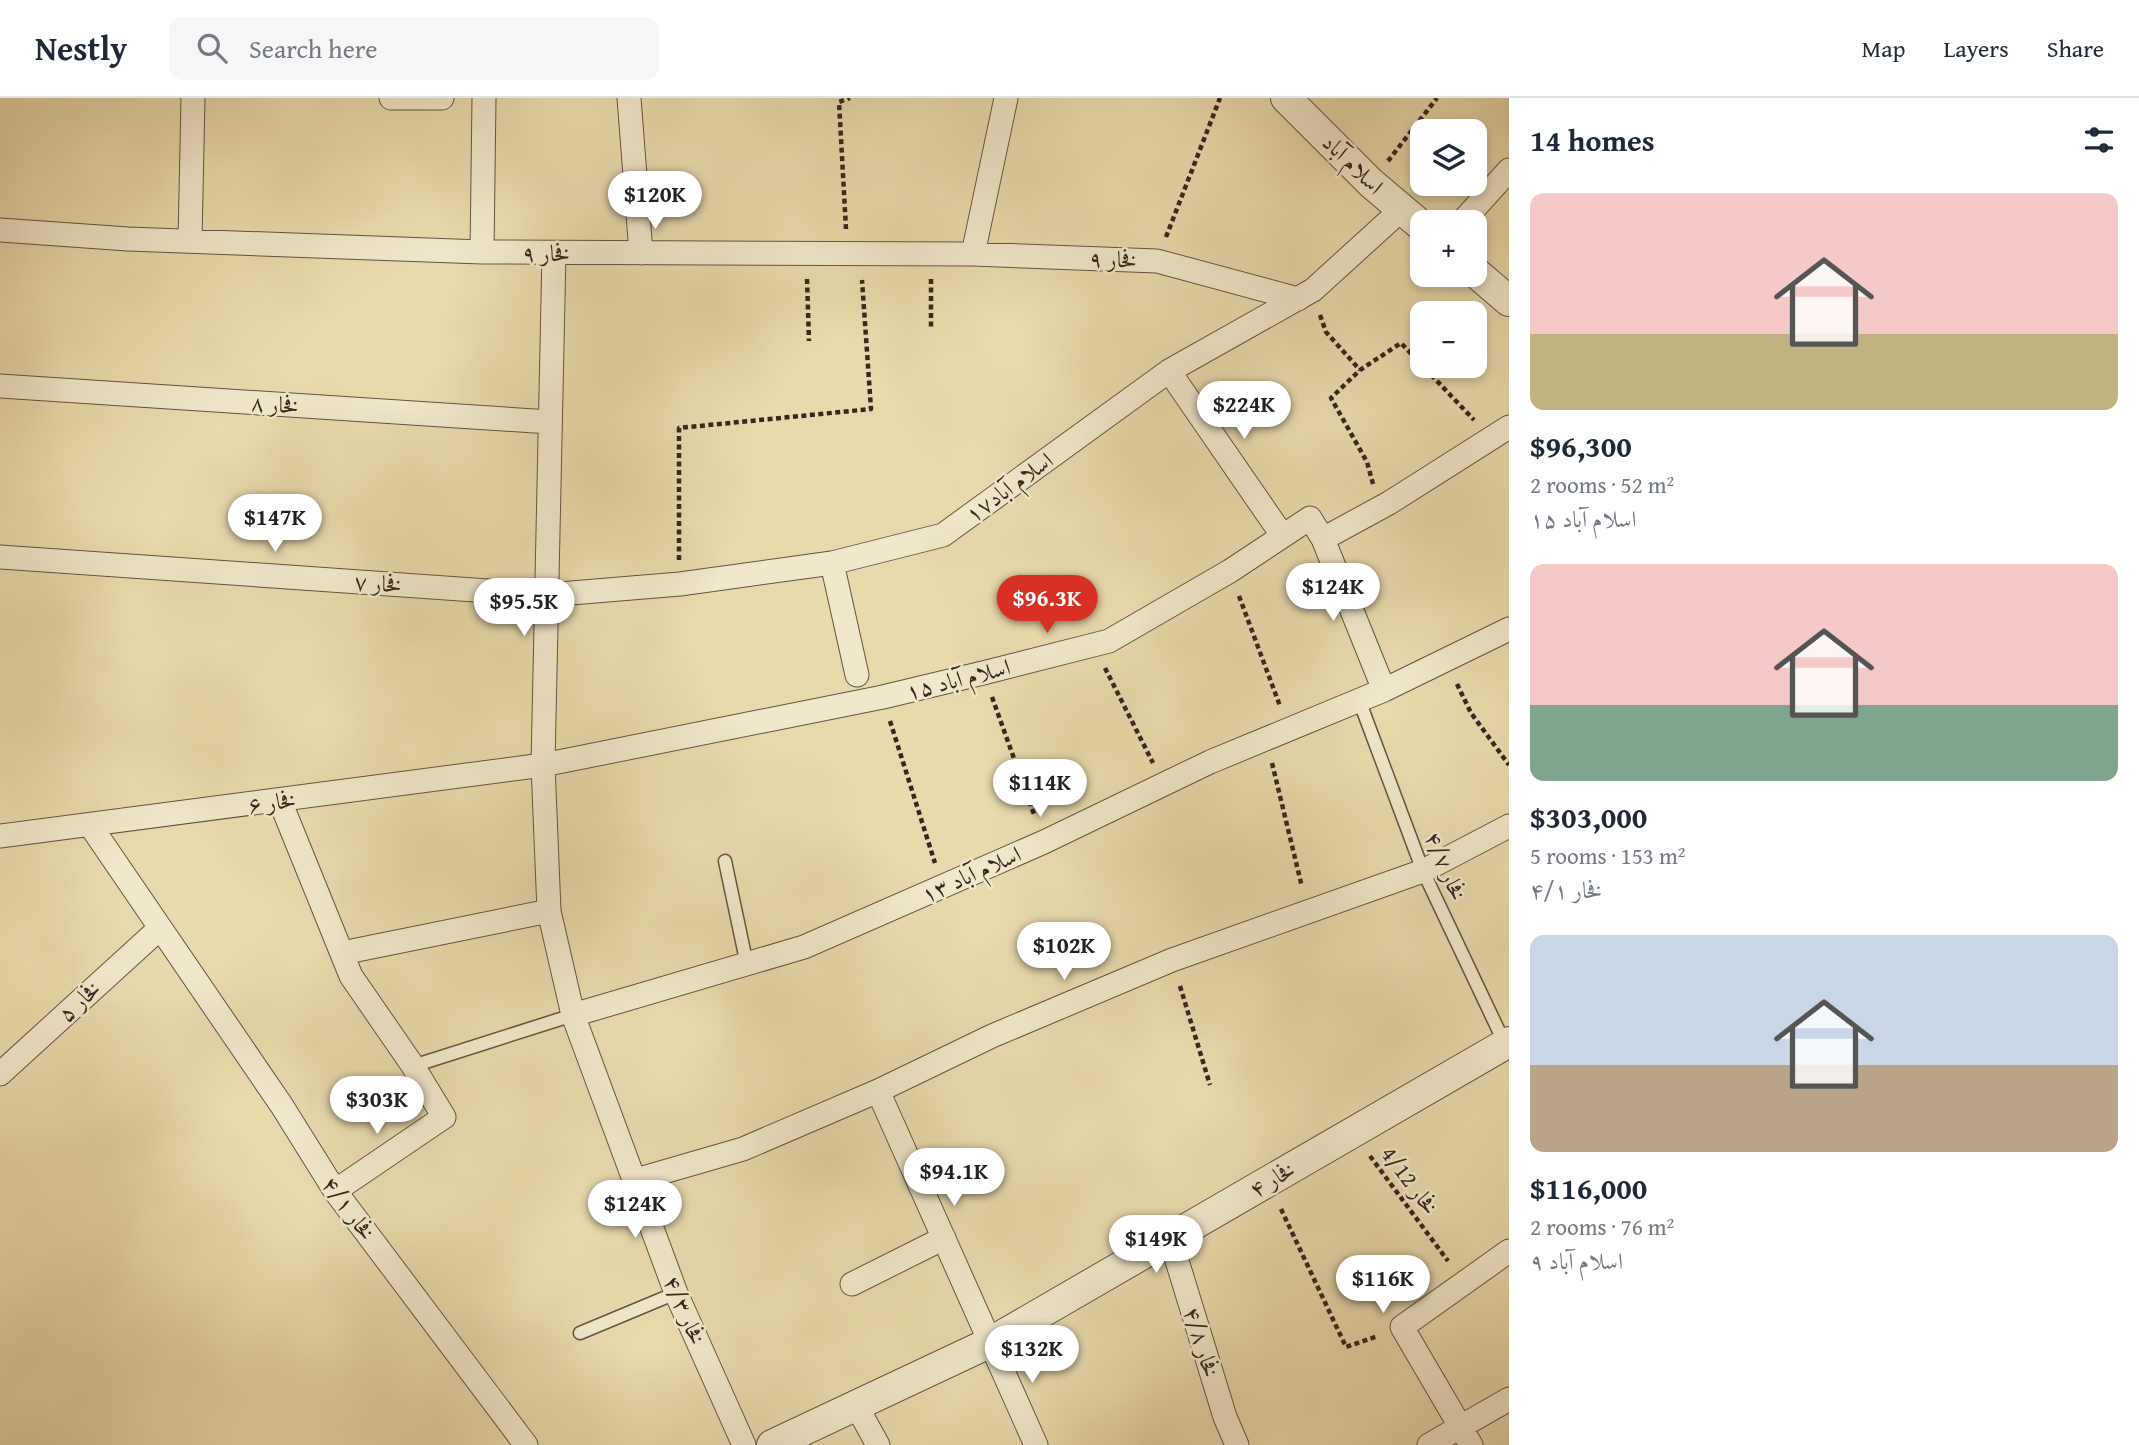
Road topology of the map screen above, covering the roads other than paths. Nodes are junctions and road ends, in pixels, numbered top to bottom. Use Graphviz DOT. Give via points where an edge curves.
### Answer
graph roads {
  1 [pos="193,98"];
  2 [pos="391,98"];
  3 [pos="442,98"];
  4 [pos="484,98"];
  5 [pos="629,98"];
  6 [pos="1006,98"];
  7 [pos="1286,98"];
  8 [pos="1509,170"];
  9 [pos="1473,210"];
  10 [pos="1410,217"];
  11 [pos="1410,220"];
  12 [pos="0,230"];
  13 [pos="190,240"];
  14 [pos="482,252"];
  15 [pos="554,253"];
  16 [pos="641,253"];
  17 [pos="973,254"];
  18 [pos="1487,282"];
  19 [pos="1305,295"];
  20 [pos="1509,301"];
  21 [pos="1169,371"];
  22 [pos="0,386"];
  23 [pos="550,422"];
  24 [pos="1500,433"];
  25 [pos="1282,535"];
  26 [pos="1323,539"];
  27 [pos="0,557"];
  28 [pos="832,563"];
  29 [pos="547,595"];
  30 [pos="1509,629"];
  31 [pos="857,675"];
  32 [pos="1384,690"];
  33 [pos="1359,701"];
  34 [pos="543,765"];
  35 [pos="280,801"];
  36 [pos="90,825"];
  37 [pos="1509,826"];
  38 [pos="0,836"];
  39 [pos="725,861"];
  40 [pos="1423,871"];
  41 [pos="549,911"];
  42 [pos="159,929"];
  43 [pos="342,953"];
  44 [pos="747,965"];
  45 [pos="573,1015"];
  46 [pos="1507,1043"];
  47 [pos="413,1066"];
  48 [pos="0,1074"];
  49 [pos="878,1091"];
  50 [pos="636,1180"];
  51 [pos="335,1191"];
  52 [pos="944,1238"];
  53 [pos="1170,1238"];
  54 [pos="1509,1251"];
  55 [pos="852,1284"];
  56 [pos="676,1293"];
  57 [pos="580,1333"];
  58 [pos="989,1343"];
  59 [pos="1509,1399"];
  60 [pos="857,1407"];
  61 [pos="1465,1436"];
  62 [pos="526,1445"];
  63 [pos="744,1445"];
  64 [pos="772,1445"];
  65 [pos="878,1445"];
  66 [pos="1036,1445"];
  67 [pos="1237,1445"];
  68 [pos="1429,1445"];
  1 -- 13 [label="street"];
  2 -- 3 [label="street"];
  4 -- 14 [label="street"];
  5 -- 16 [label="street"];
  6 -- 17 [label="street"];
  7 -- 10 [label="street, اسلام آباد"];
  8 -- 9 [label="street"];
  11 -- 19 [label="street, اسلام آباد۱۷"];
  12 -- 13 [label="street, فخار ۹"];
  13 -- 14 [label="street, فخار ۹"];
  14 -- 15 [label="street, فخار ۹"];
  15 -- 16 [label="street, فخار ۹"];
  15 -- 23 [label="street, فخار ۴/۳"];
  16 -- 17 [label="street, فخار ۹"];
  17 -- 19 [label="street, فخار ۹" via="1157,261"];
  18 -- 20 [label="street"];
  19 -- 21 [label="street, اسلام آباد۱۷"];
  21 -- 25 [label="street"];
  21 -- 28 [label="street, اسلام آباد۱۷" via="943,535"];
  22 -- 23 [label="street, فخار ۸"];
  23 -- 29 [label="street, فخار ۴/۳"];
  24 -- 26 [label="street"];
  25 -- 26 [label="street, اسلام آباد ۱۵" via="1310,519"];
  25 -- 34 [label="street, اسلام آباد ۱۵" via="1110,641 883,697"];
  26 -- 32 [label="street"];
  27 -- 29 [label="street, فخار ۷"];
  28 -- 29 [label="street, اسلام آباد۱۷" via="680,584"];
  28 -- 31 [label="street"];
  29 -- 34 [label="street, فخار ۴/۳"];
  30 -- 32 [label="street, اسلام آباد ۱۳"];
  32 -- 33 [label="street, اسلام آباد ۱۳"];
  33 -- 40 [label="lane, فخار ۴/۷"];
  33 -- 44 [label="street, اسلام آباد ۱۳" via="1266,738 804,947"];
  34 -- 35 [label="street, فخار ۶"];
  34 -- 41 [label="street, فخار ۴/۳"];
  35 -- 36 [label="street, فخار ۶"];
  35 -- 43 [label="street"];
  36 -- 38 [label="street, فخار ۶"];
  36 -- 42 [label="street, فخار ۴/۱"];
  37 -- 40 [label="street"];
  39 -- 44 [label="lane"];
  40 -- 46 [label="lane, فخار ۴/۷"];
  40 -- 49 [label="street" via="1172,960 992,1036"];
  41 -- 43 [label="street"];
  41 -- 45 [label="street, فخار ۴/۳"];
  42 -- 48 [label="street, فخار ۵"];
  42 -- 51 [label="street, فخار ۴/۱"];
  43 -- 47 [label="street" via="351,976"];
  44 -- 45 [label="street, اسلام آباد ۱۳"];
  45 -- 47 [label="lane"];
  45 -- 50 [label="street, فخار ۴/۳"];
  46 -- 53 [label="street, فخار ۴"];
  47 -- 51 [label="street" via="444,1117"];
  49 -- 50 [label="street" via="743,1149"];
  49 -- 52 [label="street"];
  50 -- 56 [label="street, فخار ۴/۳"];
  51 -- 62 [label="street, فخار ۴/۱"];
  52 -- 55 [label="street"];
  52 -- 58 [label="street"];
  53 -- 58 [label="street, فخار ۴"];
  53 -- 67 [label="street, فخار ۴/۸"];
  54 -- 61 [label="street" via="1402,1327"];
  56 -- 57 [label="lane"];
  56 -- 63 [label="street, فخار ۴/۳"];
  58 -- 60 [label="street, فخار ۴"];
  58 -- 66 [label="street"];
  59 -- 61 [label="street"];
  60 -- 64 [label="street, فخار ۴"];
  60 -- 65 [label="street"];
  61 -- 68 [label="street"];
}
